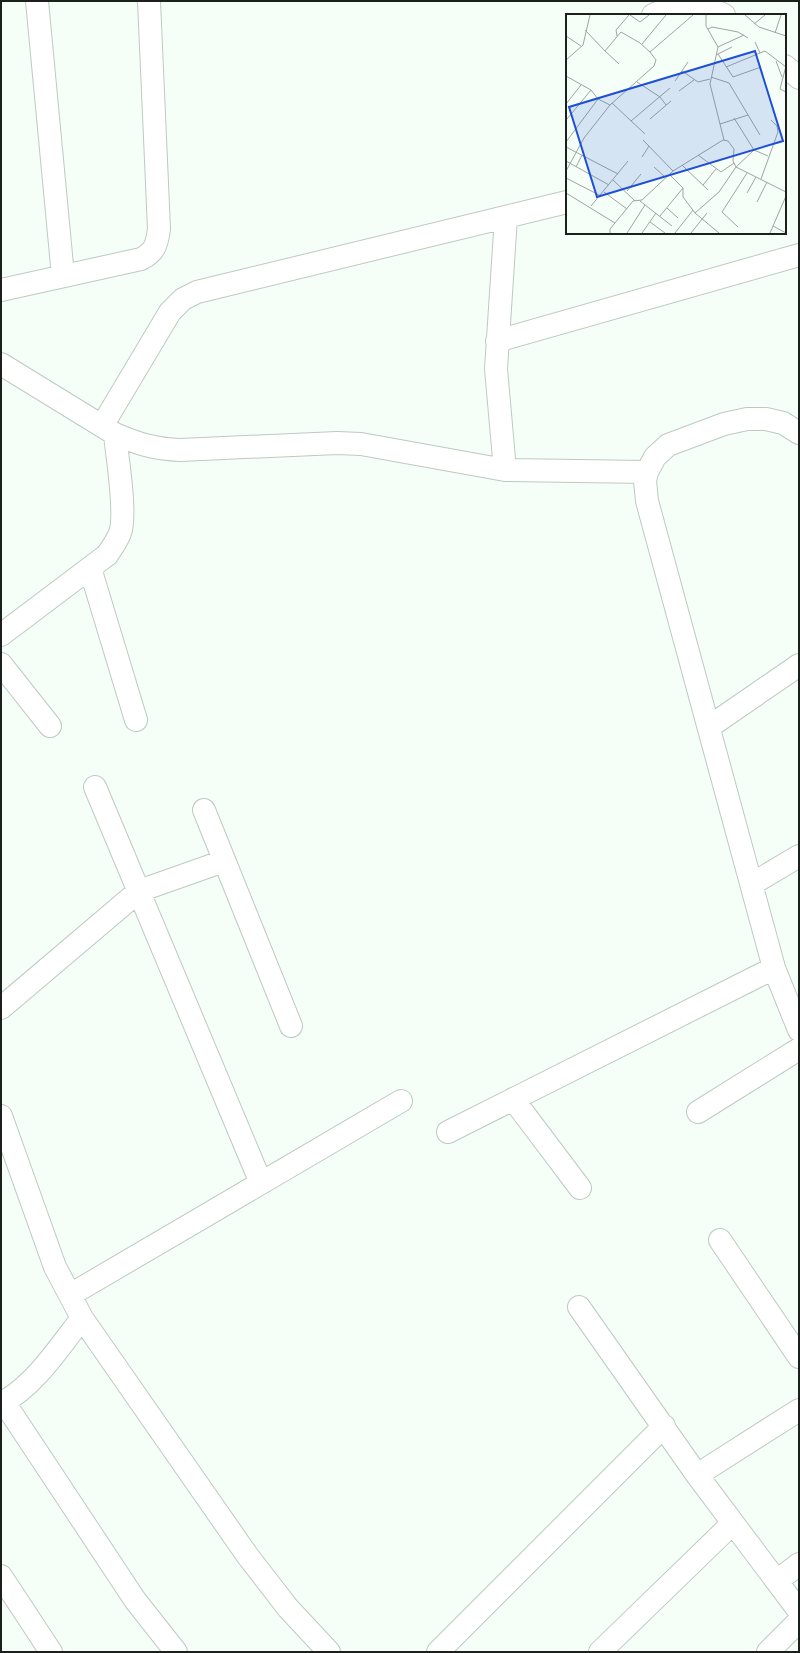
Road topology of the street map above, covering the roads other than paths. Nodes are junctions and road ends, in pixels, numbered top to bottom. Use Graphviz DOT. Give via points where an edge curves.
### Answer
graph roads {
  1 [pos="37,1"];
  2 [pos="150,1"];
  3 [pos="655,14"];
  4 [pos="722,14"];
  5 [pos="786,67"];
  6 [pos="799,78"];
  7 [pos="566,202"];
  8 [pos="506,216"];
  9 [pos="799,256"];
  10 [pos="63,276"];
  11 [pos="1,290"];
  12 [pos="497,342"];
  13 [pos="1,364"];
  14 [pos="109,430"];
  15 [pos="799,432"];
  16 [pos="505,470"];
  17 [pos="647,472"];
  18 [pos="90,568"];
  19 [pos="1,635"];
  20 [pos="1,664"];
  21 [pos="799,665"];
  22 [pos="136,720"];
  23 [pos="50,726"];
  24 [pos="709,727"];
  25 [pos="95,787"];
  26 [pos="204,810"];
  27 [pos="799,856"];
  28 [pos="224,861"];
  29 [pos="752,884"];
  30 [pos="138,891"];
  31 [pos="774,968"];
  32 [pos="1,1008"];
  33 [pos="796,1016"];
  34 [pos="290,1026"];
  35 [pos="799,1049"];
  36 [pos="513,1099"];
  37 [pos="402,1101"];
  38 [pos="698,1112"];
  39 [pos="1,1116"];
  40 [pos="448,1132"];
  41 [pos="261,1183"];
  42 [pos="580,1188"];
  43 [pos="720,1240"];
  44 [pos="70,1296"];
  45 [pos="579,1307"];
  46 [pos="82,1318"];
  47 [pos="799,1357"];
  48 [pos="2,1402"];
  49 [pos="799,1410"];
  50 [pos="664,1426"];
  51 [pos="697,1475"];
  52 [pos="733,1523"];
  53 [pos="799,1564"];
  54 [pos="1,1576"];
  55 [pos="776,1581"];
  56 [pos="799,1611"];
  57 [pos="799,1621"];
  58 [pos="51,1652"];
  59 [pos="176,1652"];
  60 [pos="330,1652"];
  61 [pos="438,1652"];
  62 [pos="600,1652"];
  63 [pos="768,1652"];
  1 -- 10 [label="street"];
  2 -- 10 [label="street" via="159,229 157,245 150,254 141,259"];
  3 -- 4 [label="street" via="669,7 692,4"];
  5 -- 6 [label="street"];
  7 -- 8 [label="street"];
  8 -- 12 [label="street"];
  8 -- 14 [label="street" via="197,292 183,299 170,312"];
  9 -- 12 [label="street"];
  10 -- 11 [label="street"];
  12 -- 16 [label="street" via="497,392"];
  13 -- 14 [label="street"];
  14 -- 16 [label="street" via="134,443 155,449 312,443 361,444"];
  14 -- 18 [label="street" via="123,516 114,546"];
  15 -- 17 [label="street" via="783,423 766,419 747,419 724,424 668,445 655,458"];
  16 -- 17 [label="street"];
  17 -- 24 [label="street" via="646,501"];
  18 -- 19 [label="street"];
  18 -- 22 [label="street"];
  20 -- 23 [label="street"];
  21 -- 24 [label="street"];
  24 -- 29 [label="street"];
  25 -- 30 [label="street"];
  26 -- 28 [label="street"];
  27 -- 29 [label="street"];
  28 -- 30 [label="street"];
  28 -- 34 [label="street"];
  29 -- 31 [label="street"];
  30 -- 32 [label="street"];
  30 -- 41 [label="street"];
  31 -- 33 [label="street"];
  31 -- 36 [label="street"];
  35 -- 38 [label="street"];
  36 -- 40 [label="street"];
  36 -- 42 [label="street"];
  37 -- 41 [label="street"];
  39 -- 44 [label="street" via="52,1260"];
  41 -- 44 [label="street"];
  43 -- 47 [label="street"];
  44 -- 46 [label="street"];
  45 -- 50 [label="street"];
  46 -- 48 [label="street" via="41,1370"];
  46 -- 60 [label="street" via="247,1555 288,1608"];
  48 -- 59 [label="street" via="135,1600"];
  49 -- 51 [label="street"];
  50 -- 51 [label="street"];
  50 -- 61 [label="street"];
  51 -- 52 [label="street"];
  52 -- 55 [label="street"];
  52 -- 62 [label="street"];
  53 -- 55 [label="street"];
  54 -- 58 [label="street"];
  55 -- 56 [label="street"];
  57 -- 63 [label="street"];
}
